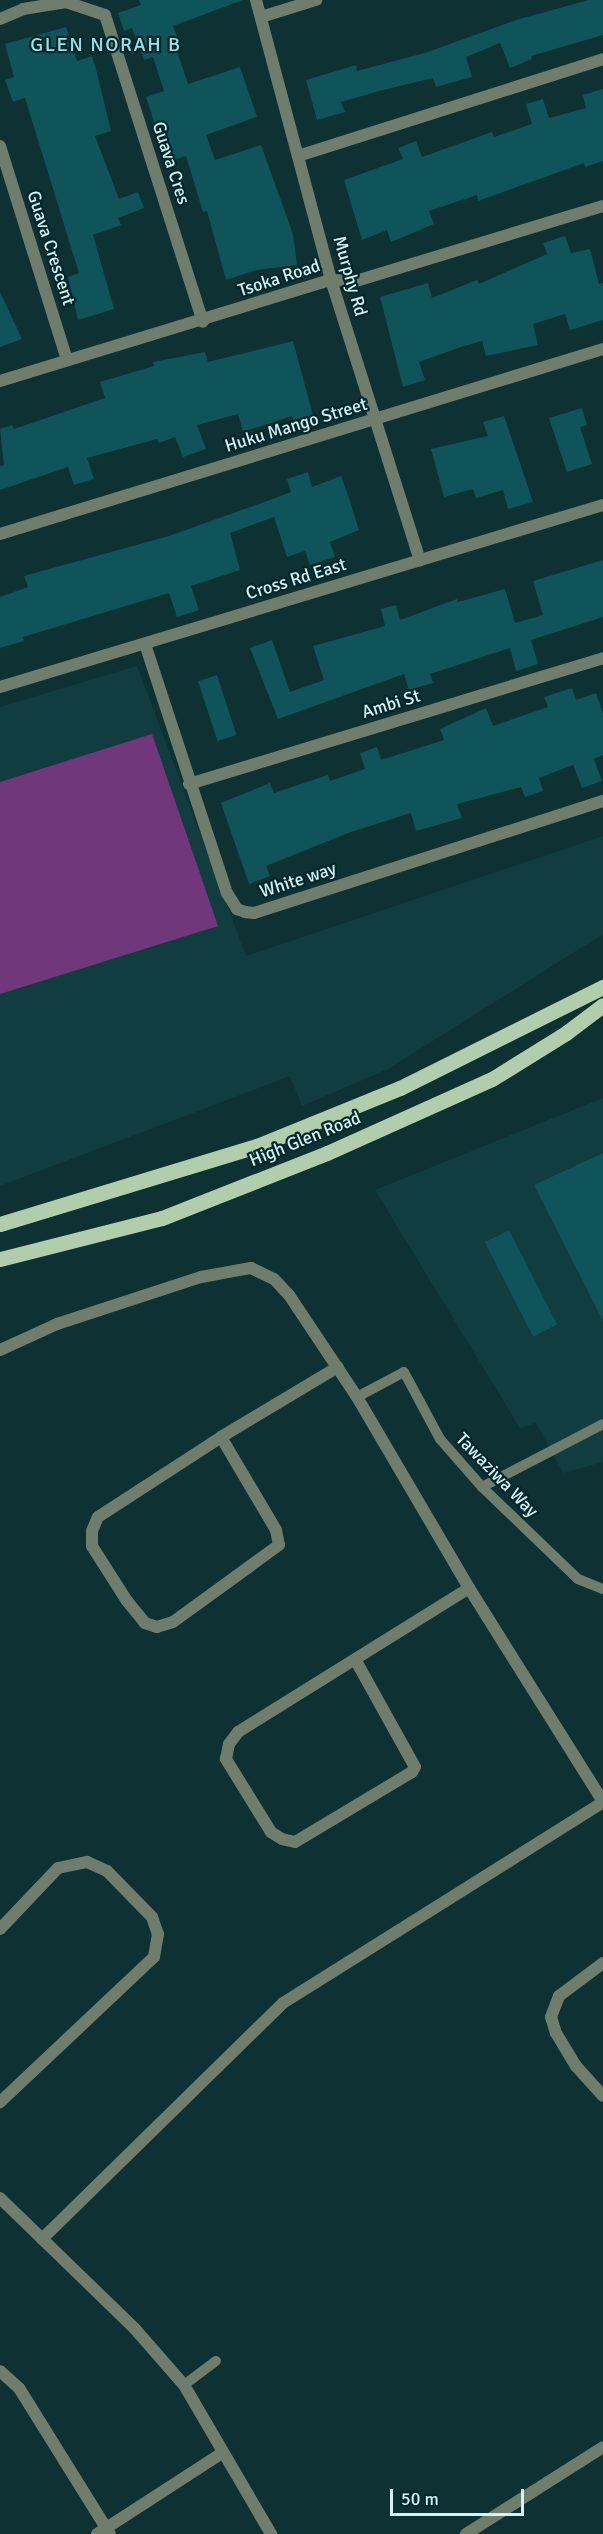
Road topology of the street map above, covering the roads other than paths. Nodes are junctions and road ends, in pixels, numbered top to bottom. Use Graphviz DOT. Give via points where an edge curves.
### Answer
graph roads {
  1 [pos="256,0"];
  2 [pos="316,0"];
  3 [pos="261,17"];
  4 [pos="0,19"];
  5 [pos="603,59"];
  6 [pos="0,146"];
  7 [pos="298,156"];
  8 [pos="603,206"];
  9 [pos="332,280"];
  10 [pos="203,322"];
  11 [pos="603,349"];
  12 [pos="68,360"];
  13 [pos="0,381"];
  14 [pos="376,419"];
  15 [pos="603,505"];
  16 [pos="0,534"];
  17 [pos="420,560"];
  18 [pos="146,644"];
  19 [pos="603,658"];
  20 [pos="0,687"];
  21 [pos="189,784"];
  22 [pos="603,801"];
  23 [pos="603,987"];
  24 [pos="603,1005"];
  25 [pos="0,1224"];
  26 [pos="0,1259"];
  27 [pos="0,1350"];
  28 [pos="338,1367"];
  29 [pos="357,1397"];
  30 [pos="603,1424"];
  31 [pos="221,1437"];
  32 [pos="482,1487"];
  33 [pos="469,1588"];
  34 [pos="603,1588"];
  35 [pos="356,1661"];
  36 [pos="603,1802"];
  37 [pos="0,1929"];
  38 [pos="603,1963"];
  39 [pos="603,2096"];
  40 [pos="0,2102"];
  41 [pos="0,2198"];
  42 [pos="42,2239"];
  43 [pos="216,2361"];
  44 [pos="0,2372"];
  45 [pos="184,2385"];
  46 [pos="603,2447"];
  47 [pos="222,2453"];
  48 [pos="104,2532"];
  49 [pos="475,2532"];
  50 [pos="271,2534"];
  1 -- 3 [label="street, Murphy Rd"];
  2 -- 3 [label="street"];
  3 -- 7 [label="street, Murphy Rd"];
  4 -- 10 [label="street, Guava Cres" via="23,9 66,2 105,15"];
  5 -- 7 [label="street"];
  6 -- 12 [label="street, Guava Crescent"];
  7 -- 9 [label="street, Murphy Rd"];
  8 -- 9 [label="street, Tsoka Road" via="356,281"];
  9 -- 10 [label="street, Tsoka Road"];
  9 -- 14 [label="street, Murphy Rd"];
  10 -- 12 [label="street, Tsoka Road"];
  11 -- 14 [label="street, Huku Mango Street"];
  12 -- 13 [label="street, Tsoka Road"];
  14 -- 16 [label="street, Huku Mango Street"];
  14 -- 17 [label="street, Murphy Rd"];
  15 -- 17 [label="street, Cross Rd East"];
  17 -- 18 [label="street, Cross Rd East"];
  18 -- 20 [label="street, Cross Rd East"];
  18 -- 21 [label="street, White way"];
  19 -- 21 [label="street, Ambi St"];
  21 -- 22 [label="street, White way" via="227,893 237,909 254,913"];
  23 -- 25 [label="main road, High Glen Road" via="400,1088 257,1146"];
  24 -- 26 [label="main road, High Glen Road" via="492,1079 327,1153 162,1218"];
  27 -- 28 [label="street" via="79,1317 201,1277 250,1268 274,1279 289,1294"];
  28 -- 29 [label="street"];
  28 -- 31 [label="street"];
  29 -- 32 [label="lane, Tawaziwa Way" via="404,1372 440,1439"];
  29 -- 33 [label="street"];
  30 -- 32 [label="lane"];
  31 -- 31 [label="street" via="98,1517 92,1531 92,1546 126,1601 145,1623 157,1628 173,1622 279,1545 276,1530"];
  32 -- 34 [label="lane, Tawaziwa Way" via="578,1579"];
  33 -- 35 [label="street"];
  33 -- 36 [label="street"];
  35 -- 35 [label="street" via="238,1732 229,1744 226,1759 271,1832 282,1839 295,1842 415,1767"];
  36 -- 42 [label="street" via="283,2003"];
  37 -- 40 [label="street" via="58,1868 87,1862 107,1871 152,1917 158,1934 154,1957"];
  38 -- 39 [label="street" via="559,1996 550,2017 576,2066"];
  41 -- 42 [label="street"];
  42 -- 45 [label="street" via="135,2329"];
  43 -- 45 [label="lane"];
  44 -- 48 [label="street" via="19,2388"];
  45 -- 47 [label="street"];
  46 -- 49 [label="street"];
  47 -- 48 [label="street"];
  47 -- 50 [label="street"];
}
